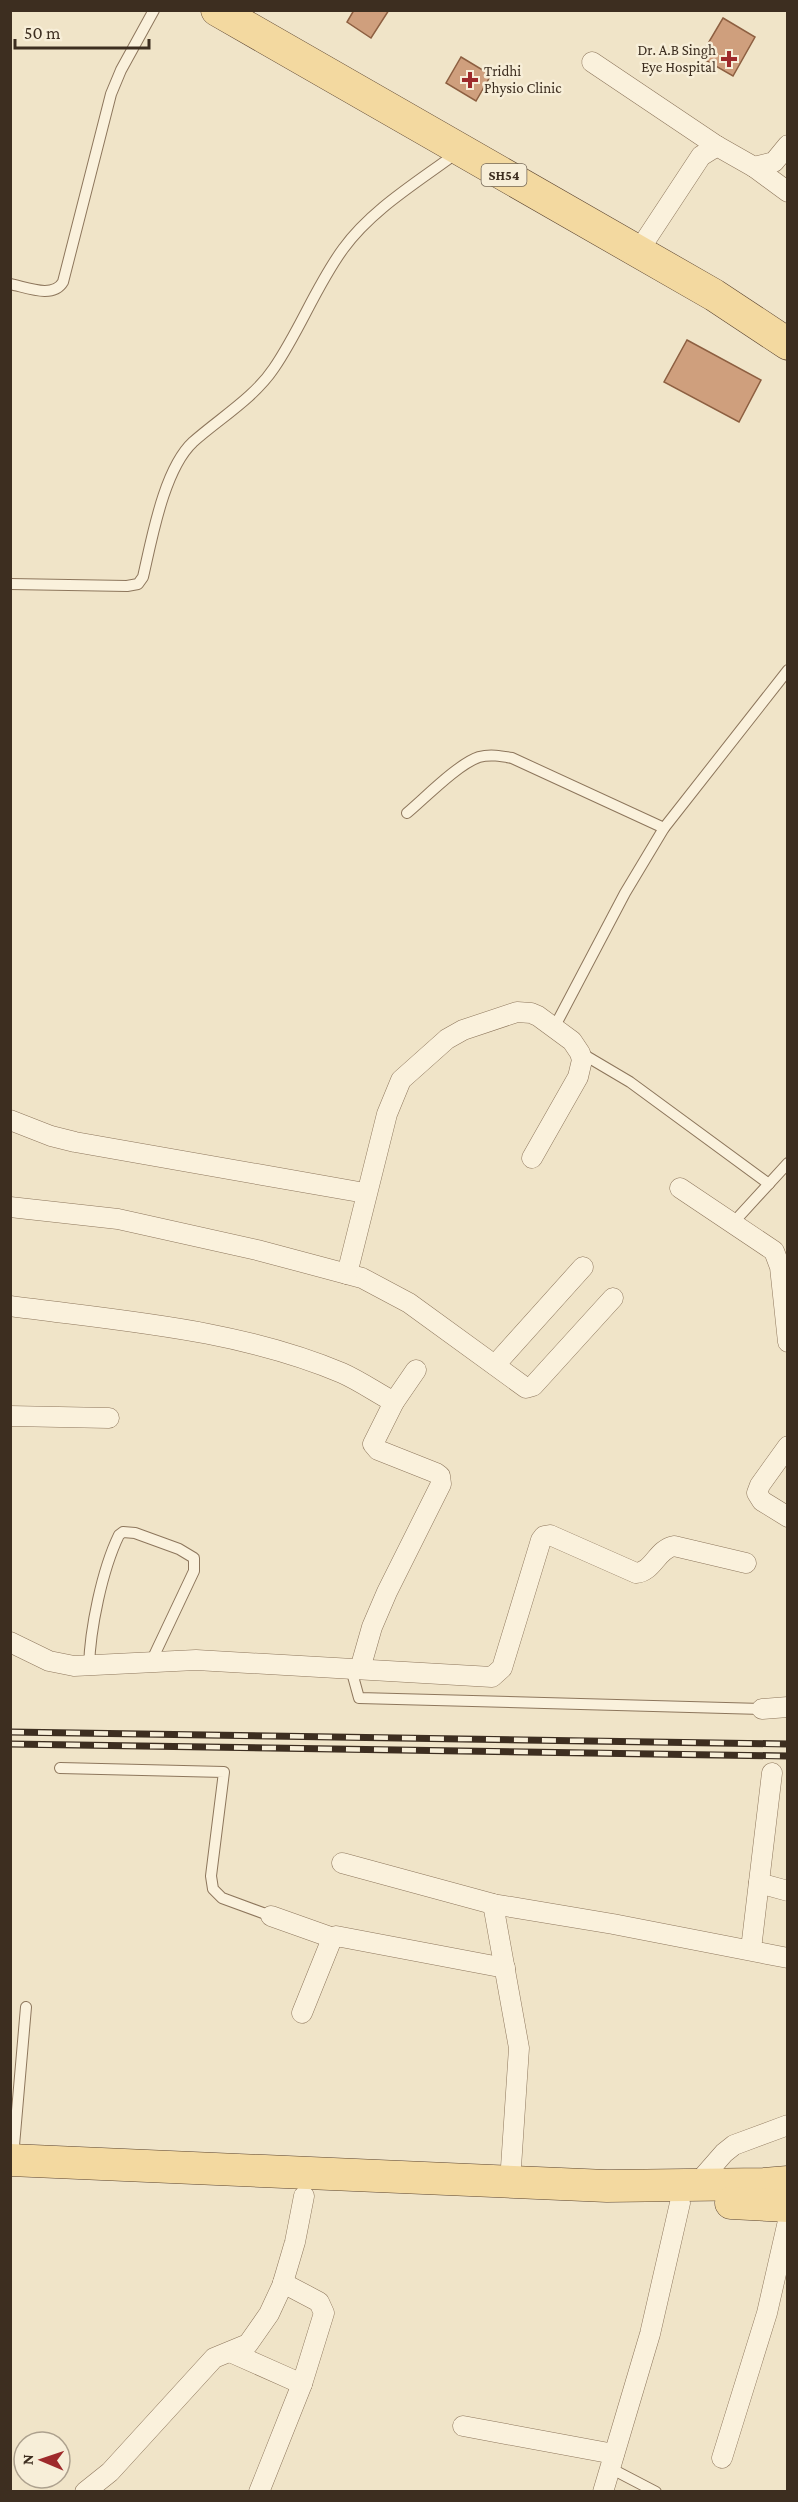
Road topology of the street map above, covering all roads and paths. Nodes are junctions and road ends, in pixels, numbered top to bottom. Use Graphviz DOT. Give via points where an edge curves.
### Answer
graph roads {
  1 [pos="154,10"];
  2 [pos="217,10"];
  3 [pos="252,10"];
  4 [pos="592,62"];
  5 [pos="788,145"];
  6 [pos="717,146"];
  7 [pos="461,150"];
  8 [pos="754,167"];
  9 [pos="788,192"];
  10 [pos="646,238"];
  11 [pos="10,284"];
  12 [pos="788,323"];
  13 [pos="788,344"];
  14 [pos="10,584"];
  15 [pos="788,670"];
  16 [pos="408,813"];
  17 [pos="664,828"];
  18 [pos="554,1028"];
  19 [pos="580,1053"];
  20 [pos="10,1120"];
  21 [pos="532,1158"];
  22 [pos="788,1163"];
  23 [pos="769,1185"];
  24 [pos="680,1188"];
  25 [pos="365,1192"];
  26 [pos="10,1207"];
  27 [pos="733,1223"];
  28 [pos="583,1267"];
  29 [pos="347,1274"];
  30 [pos="613,1298"];
  31 [pos="10,1306"];
  32 [pos="788,1342"];
  33 [pos="495,1365"];
  34 [pos="416,1370"];
  35 [pos="394,1402"];
  36 [pos="10,1416"];
  37 [pos="110,1418"];
  38 [pos="788,1446"];
  39 [pos="788,1517"];
  40 [pos="746,1563"];
  41 [pos="10,1642"];
  42 [pos="151,1662"];
  43 [pos="89,1667"];
  44 [pos="356,1669"];
  45 [pos="788,1707"];
  46 [pos="762,1709"];
  47 [pos="60,1768"];
  48 [pos="772,1773"];
  49 [pos="342,1863"];
  50 [pos="759,1882"];
  51 [pos="788,1891"];
  52 [pos="493,1904"];
  53 [pos="271,1916"];
  54 [pos="333,1938"];
  55 [pos="751,1949"];
  56 [pos="788,1958"];
  57 [pos="505,1968"];
  58 [pos="26,2007"];
  59 [pos="302,2013"];
  60 [pos="788,2125"];
  61 [pos="11,2167"];
  62 [pos="510,2182"];
  63 [pos="788,2182"];
  64 [pos="688,2194"];
  65 [pos="304,2196"];
  66 [pos="788,2206"];
  67 [pos="788,2221"];
  68 [pos="283,2283"];
  69 [pos="230,2352"];
  70 [pos="302,2384"];
  71 [pos="464,2426"];
  72 [pos="722,2458"];
  73 [pos="612,2461"];
  74 [pos="86,2492"];
  75 [pos="260,2492"];
  76 [pos="603,2492"];
  77 [pos="656,2492"];
  1 -- 11 [label="lane" via="111,94 63,282 50,291"];
  2 -- 7 [label="main road, SH54"];
  3 -- 10 [label="main road, SH54"];
  4 -- 6 [label="street"];
  5 -- 8 [label="street" via="774,162"];
  6 -- 8 [label="street"];
  6 -- 10 [label="street" via="701,156"];
  7 -- 13 [label="main road, SH54" via="714,296"];
  7 -- 14 [label="lane" via="357,231 327,271 273,369 183,454 170,479 138,584"];
  8 -- 9 [label="street"];
  10 -- 12 [label="main road, SH54"];
  15 -- 17 [label="lane"];
  16 -- 17 [label="lane" via="467,763 499,755"];
  17 -- 18 [label="lane"];
  18 -- 19 [label="street" via="572,1041"];
  18 -- 25 [label="street" via="531,1013 510,1014 455,1034 412,1068 393,1096"];
  19 -- 21 [label="street" via="578,1077"];
  19 -- 23 [label="lane" via="630,1082"];
  20 -- 25 [label="street" via="75,1142"];
  22 -- 23 [label="lane"];
  23 -- 27 [label="lane"];
  24 -- 27 [label="street"];
  25 -- 29 [label="street"];
  26 -- 29 [label="street" via="118,1219"];
  27 -- 32 [label="street" via="776,1254"];
  28 -- 33 [label="street"];
  29 -- 33 [label="street" via="409,1303"];
  30 -- 33 [label="street" via="533,1386 523,1388"];
  31 -- 35 [label="street" via="200,1333 266,1347 345,1374"];
  34 -- 35 [label="street"];
  35 -- 44 [label="street" via="374,1446 436,1473 441,1484 387,1592"];
  36 -- 37 [label="street"];
  38 -- 39 [label="street" via="757,1494"];
  40 -- 44 [label="street" via="670,1546 647,1569 636,1573 547,1535 541,1540 502,1668 496,1676"];
  41 -- 43 [label="street" via="49,1661"];
  42 -- 43 [label="street"];
  42 -- 43 [label="lane" via="195,1562 191,1555 178,1549 129,1532 119,1535 110,1558 90,1642"];
  42 -- 44 [label="street" via="196,1660"];
  44 -- 46 [label="lane" via="359,1698"];
  45 -- 46 [label="street"];
  47 -- 53 [label="lane" via="224,1772 211,1876 213,1889 222,1898"];
  48 -- 50 [label="street"];
  49 -- 52 [label="street"];
  50 -- 51 [label="street"];
  50 -- 55 [label="street"];
  52 -- 55 [label="street"];
  52 -- 57 [label="street"];
  53 -- 54 [label="street"];
  54 -- 57 [label="street" via="344,1936"];
  54 -- 59 [label="street"];
  55 -- 56 [label="street"];
  57 -- 62 [label="street" via="519,2049"];
  58 -- 61 [label="lane"];
  60 -- 64 [label="street" via="734,2145"];
  61 -- 62 [label="main road"];
  61 -- 65 [label="main road"];
  62 -- 64 [label="main road"];
  63 -- 64 [label="main road"];
  64 -- 65 [label="main road"];
  64 -- 66 [label="main road"];
  64 -- 73 [label="street"];
  65 -- 68 [label="street" via="296,2242"];
  67 -- 72 [label="street" via="766,2313"];
  68 -- 69 [label="street" via="269,2314 248,2344"];
  68 -- 70 [label="street" via="319,2302 323,2309"];
  69 -- 70 [label="street"];
  69 -- 74 [label="street" via="220,2354 206,2365 110,2472"];
  70 -- 75 [label="street"];
  71 -- 73 [label="street"];
  73 -- 76 [label="street"];
  73 -- 77 [label="lane"];
}
